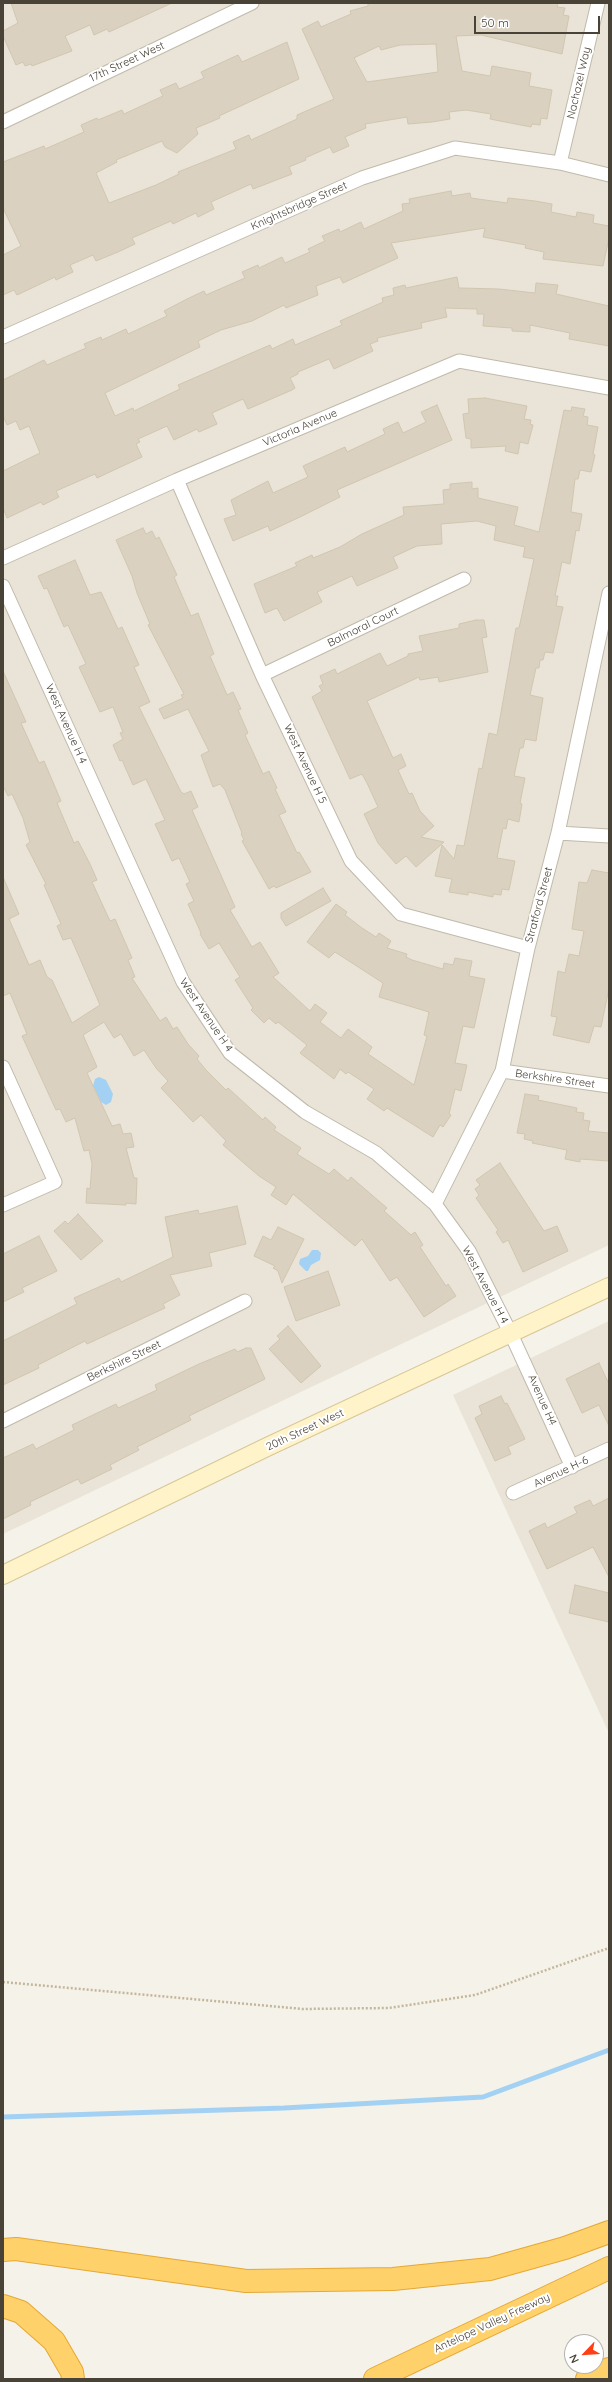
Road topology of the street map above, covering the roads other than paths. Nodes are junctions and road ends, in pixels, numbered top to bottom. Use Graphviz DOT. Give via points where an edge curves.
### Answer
graph roads {
  1 [pos="252,3"];
  2 [pos="598,3"];
  3 [pos="5,116"];
  4 [pos="560,162"];
  5 [pos="609,175"];
  6 [pos="3,337"];
  7 [pos="609,388"];
  8 [pos="177,480"];
  9 [pos="3,558"];
  10 [pos="464,579"];
  11 [pos="3,586"];
  12 [pos="609,593"];
  13 [pos="606,627"];
  14 [pos="262,675"];
  15 [pos="558,833"];
  16 [pos="609,836"];
  17 [pos="528,948"];
  18 [pos="3,1067"];
  19 [pos="502,1071"];
  20 [pos="609,1086"];
  21 [pos="435,1204"];
  22 [pos="3,1205"];
  23 [pos="609,1287"];
  24 [pos="245,1301"];
  25 [pos="512,1334"];
  26 [pos="3,1421"];
  27 [pos="609,1449"];
  28 [pos="572,1467"];
  29 [pos="513,1494"];
  30 [pos="3,1574"];
  31 [pos="609,2232"];
  32 [pos="3,2250"];
  33 [pos="609,2268"];
  34 [pos="3,2306"];
  35 [pos="609,2369"];
  36 [pos="74,2379"];
  37 [pos="375,2379"];
  38 [pos="587,2379"];
  1 -- 3 [label="street, 17th Street West"];
  2 -- 4 [label="street, Nachazel Way"];
  4 -- 5 [label="street, Knightsbridge Street"];
  4 -- 6 [label="street, Knightsbridge Street" via="455,148 362,178"];
  7 -- 8 [label="street, Victoria Avenue" via="459,361"];
  8 -- 9 [label="street, Victoria Avenue"];
  8 -- 14 [label="street, West Avenue H 5"];
  10 -- 14 [label="street, Balmoral Court"];
  11 -- 21 [label="street, West Avenue H 4" via="183,982 230,1053 305,1112 376,1153"];
  12 -- 13 [label="street, Stratford Street"];
  13 -- 15 [label="street, Stratford Street"];
  14 -- 17 [label="street, West Avenue H 5" via="351,861 401,914"];
  15 -- 16 [label="street"];
  15 -- 17 [label="street, Stratford Street"];
  17 -- 19 [label="street, Stratford Street"];
  18 -- 22 [label="street" via="55,1182"];
  19 -- 20 [label="street, Berkshire Street"];
  19 -- 21 [label="street, Stratford Street"];
  21 -- 25 [label="street, West Avenue H 4" via="469,1251"];
  23 -- 25 [label="main road, 20th Street West"];
  24 -- 26 [label="street, Berkshire Street"];
  25 -- 28 [label="street, Avenue H4"];
  25 -- 30 [label="main road, 20th Street West"];
  27 -- 28 [label="street, Avenue H-6"];
  28 -- 29 [label="street, Avenue H-6"];
  31 -- 32 [label="highway" via="565,2248 490,2269 393,2279 246,2281 16,2249"];
  33 -- 37 [label="highway, Antelope Valley Freeway"];
  34 -- 36 [label="highway" via="21,2312 54,2341"];
  35 -- 38 [label="highway"];
}
